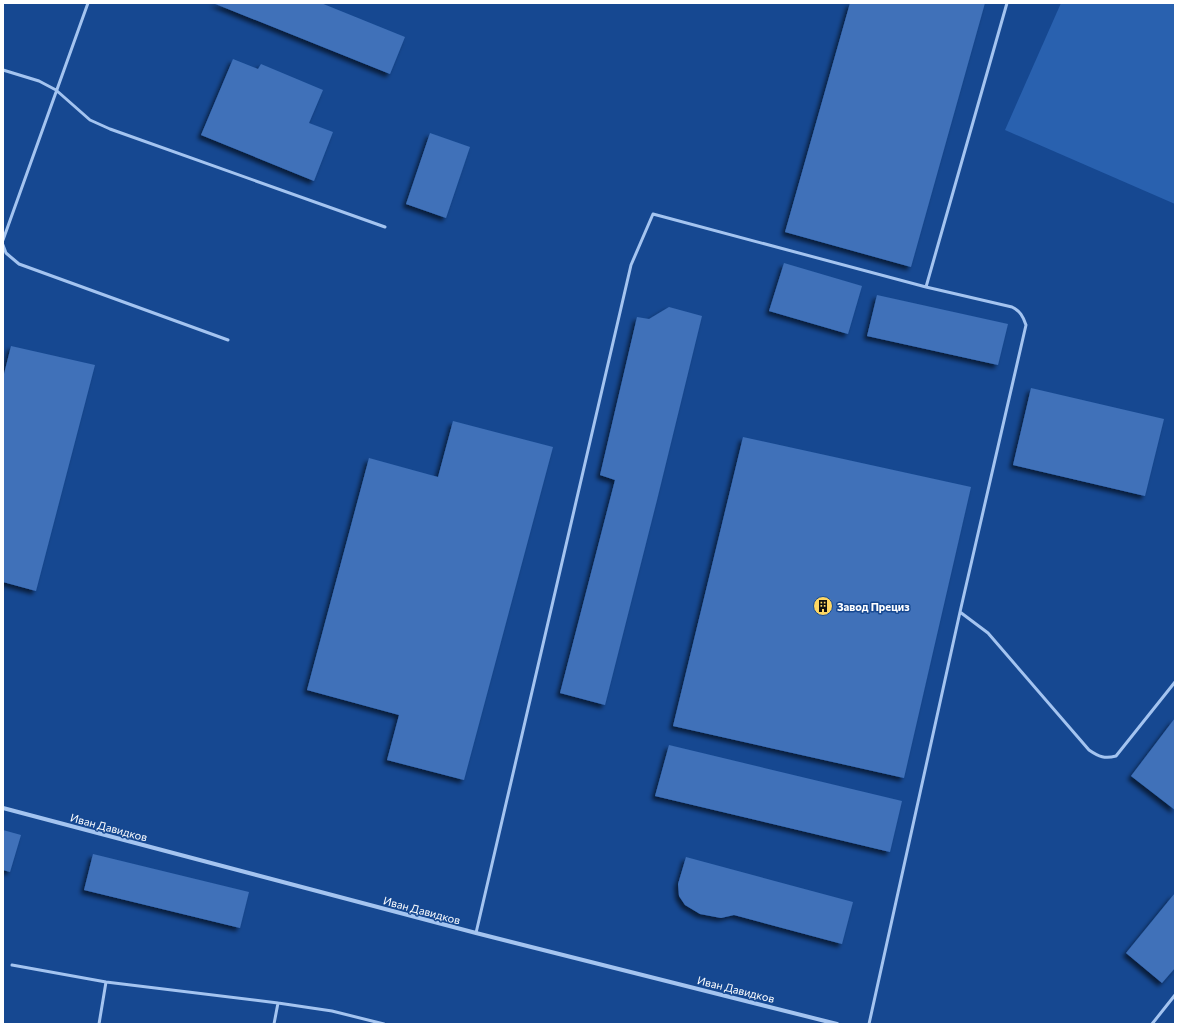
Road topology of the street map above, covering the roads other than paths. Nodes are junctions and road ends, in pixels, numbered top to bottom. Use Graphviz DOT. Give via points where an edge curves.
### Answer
graph roads {
  1 [pos="88,3"];
  2 [pos="1006,3"];
  3 [pos="3,70"];
  4 [pos="56,90"];
  5 [pos="385,228"];
  6 [pos="3,240"];
  7 [pos="3,245"];
  8 [pos="926,286"];
  9 [pos="228,340"];
  10 [pos="960,612"];
  11 [pos="1175,682"];
  12 [pos="3,808"];
  13 [pos="476,933"];
  14 [pos="12,965"];
  15 [pos="106,982"];
  16 [pos="1175,995"];
  17 [pos="278,1003"];
  18 [pos="99,1024"];
  19 [pos="274,1024"];
  20 [pos="384,1024"];
  21 [pos="838,1024"];
  22 [pos="869,1024"];
  23 [pos="1152,1024"];
  1 -- 4 [label="lane"];
  2 -- 8 [label="lane"];
  3 -- 4 [label="lane" via="39,81"];
  4 -- 5 [label="lane" via="90,120"];
  4 -- 6 [label="lane"];
  7 -- 9 [label="lane" via="6,253 19,264"];
  8 -- 10 [label="lane" via="1012,307 1019,311 1026,325"];
  8 -- 13 [label="lane" via="653,214 631,265"];
  10 -- 11 [label="lane" via="988,633 1089,750 1099,757 1116,756"];
  10 -- 22 [label="lane"];
  12 -- 13 [label="street, Иван Давидков"];
  13 -- 21 [label="street, Иван Давидков"];
  14 -- 15 [label="lane"];
  15 -- 17 [label="lane"];
  15 -- 18 [label="lane"];
  16 -- 23 [label="lane"];
  17 -- 19 [label="lane"];
  17 -- 20 [label="lane" via="332,1011"];
}
